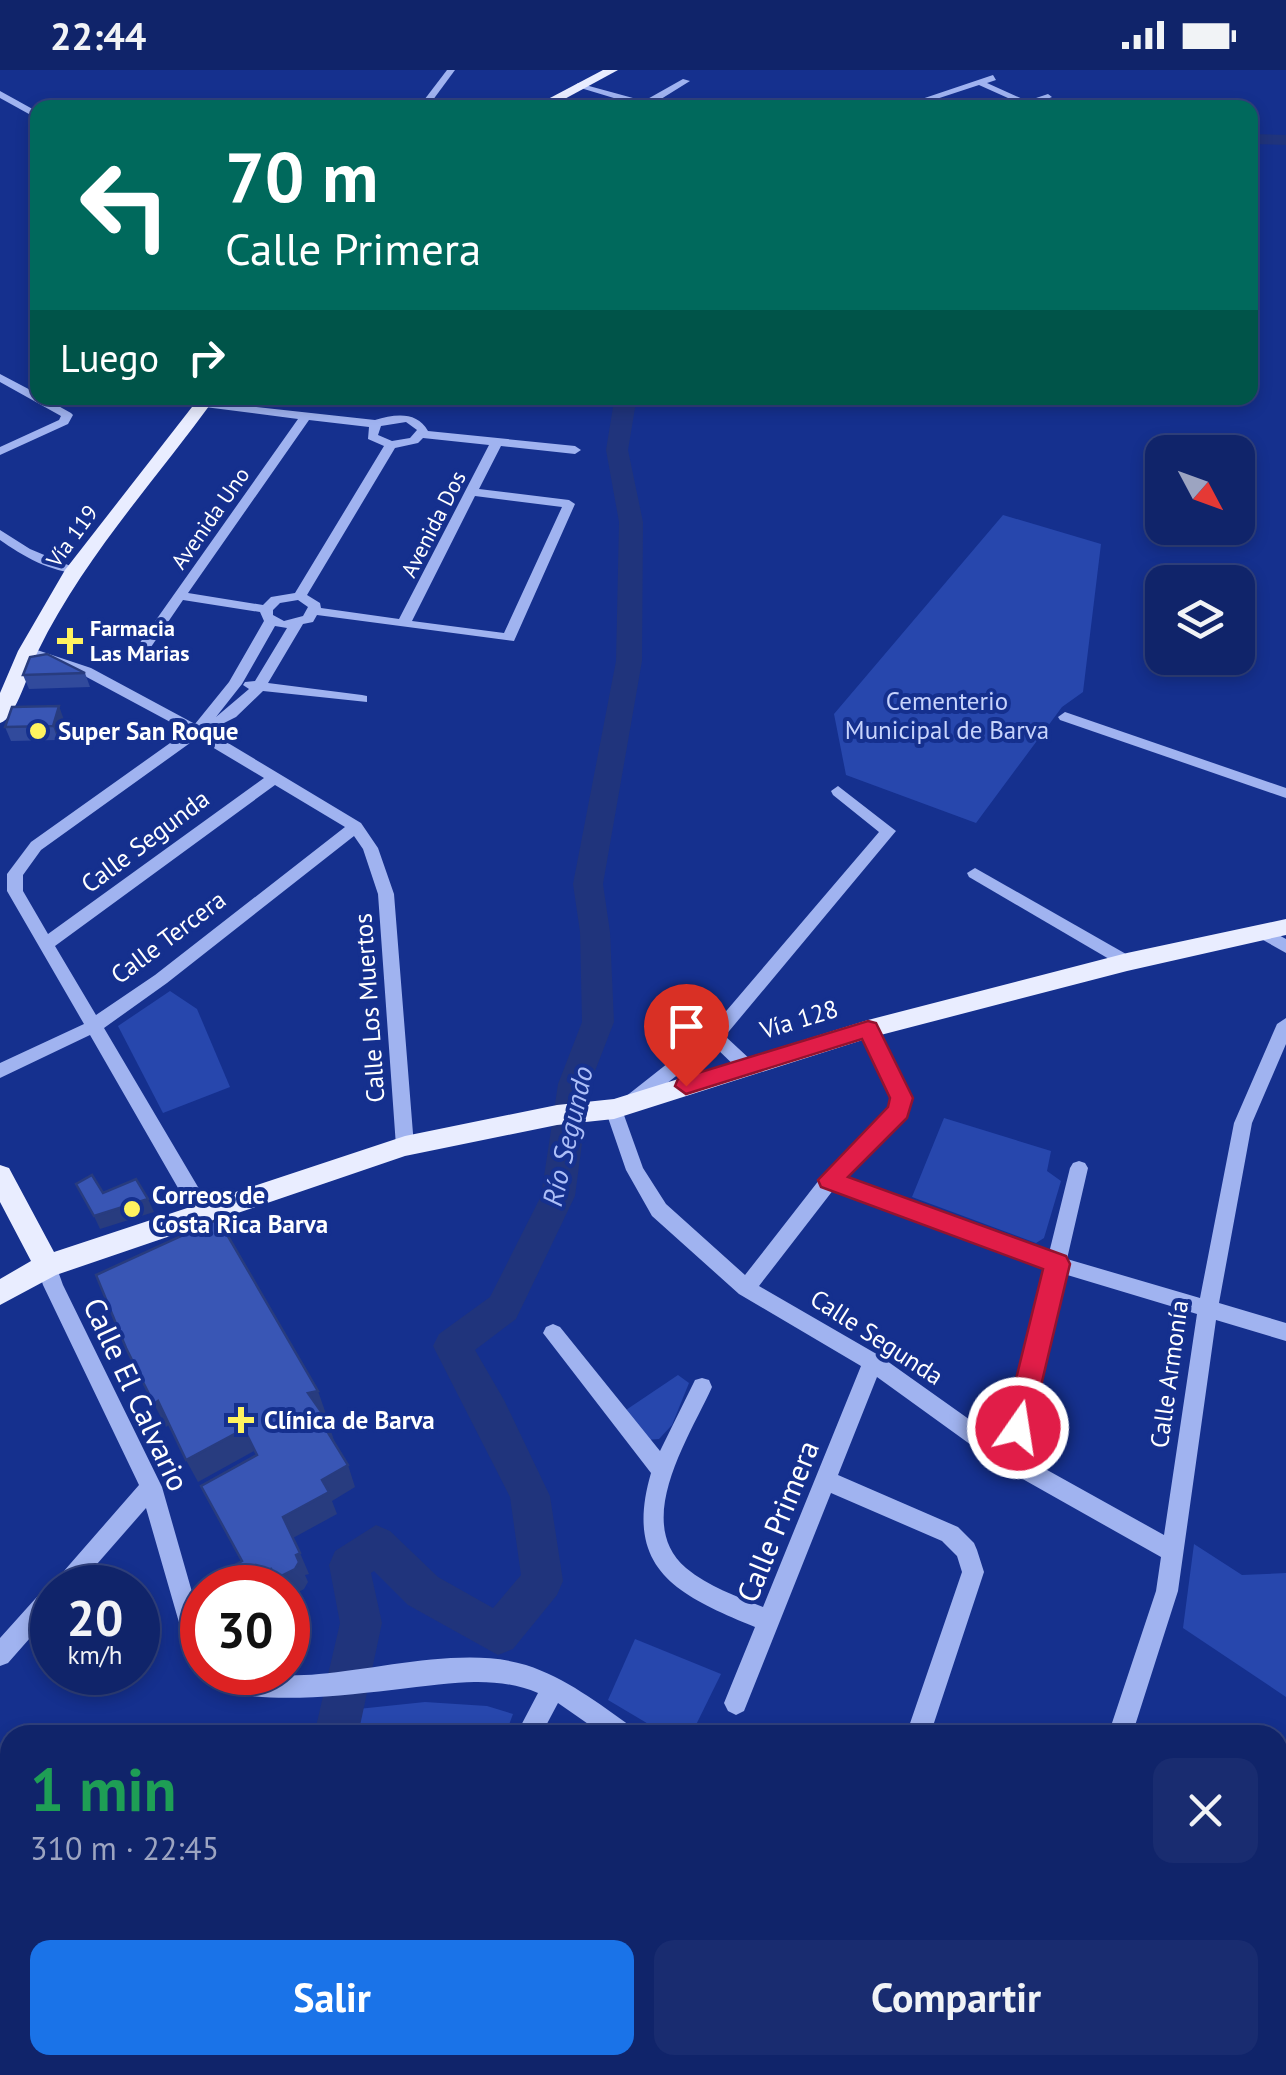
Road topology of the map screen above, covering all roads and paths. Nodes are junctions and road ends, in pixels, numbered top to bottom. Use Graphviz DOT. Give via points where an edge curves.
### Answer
graph roads {
  1 [pos="451,70"];
  2 [pos="612,70"];
  3 [pos="993,78"];
  4 [pos="686,82"];
  5 [pos="979,82"];
  6 [pos="578,86"];
  7 [pos="0,94"];
  8 [pos="1048,97"];
  9 [pos="428,100"];
  10 [pos="552,100"];
  11 [pos="631,100"];
  12 [pos="653,100"];
  13 [pos="924,100"];
  14 [pos="1018,100"];
  15 [pos="1039,100"];
  16 [pos="30,111"];
  17 [pos="0,377"];
  18 [pos="30,394"];
  19 [pos="49,405"];
  20 [pos="201,405"];
  21 [pos="303,420"];
  22 [pos="373,428"];
  23 [pos="422,434"];
  24 [pos="496,443"];
  25 [pos="392,445"];
  26 [pos="575,450"];
  27 [pos="0,452"];
  28 [pos="473,492"];
  29 [pos="0,534"];
  30 [pos="74,570"];
  31 [pos="180,596"];
  32 [pos="300,596"];
  33 [pos="314,612"];
  34 [pos="268,615"];
  35 [pos="404,623"];
  36 [pos="296,624"];
  37 [pos="146,644"];
  38 [pos="28,650"];
  39 [pos="235,684"];
  40 [pos="260,686"];
  41 [pos="362,699"];
  42 [pos="0,717"];
  43 [pos="1065,717"];
  44 [pos="197,730"];
  45 [pos="275,778"];
  46 [pos="838,790"];
  47 [pos="1286,793"];
  48 [pos="356,826"];
  49 [pos="975,873"];
  50 [pos="1274,929"];
  51 [pos="45,945"];
  52 [pos="1286,947"];
  53 [pos="1127,962"];
  54 [pos="1286,1024"];
  55 [pos="92,1027"];
  56 [pos="868,1029"];
  57 [pos="716,1035"];
  58 [pos="746,1066"];
  59 [pos="0,1070"];
  60 [pos="614,1109"];
  61 [pos="405,1146"];
  62 [pos="1079,1168"];
  63 [pos="0,1176"];
  64 [pos="830,1180"];
  65 [pos="204,1215"];
  66 [pos="1057,1264"];
  67 [pos="47,1266"];
  68 [pos="746,1288"];
  69 [pos="0,1292"];
  70 [pos="1208,1308"];
  71 [pos="1286,1332"];
  72 [pos="553,1333"];
  73 [pos="873,1362"];
  74 [pos="702,1387"];
  75 [pos="1010,1461"];
  76 [pos="662,1470"];
  77 [pos="826,1480"];
  78 [pos="151,1487"];
  79 [pos="1173,1552"];
  80 [pos="82,1565"];
  81 [pos="180,1588"];
  82 [pos="769,1621"];
  83 [pos="30,1622"];
  84 [pos="0,1655"];
  85 [pos="310,1685"];
  86 [pos="554,1687"];
  87 [pos="736,1703"];
  88 [pos="533,1725"];
  89 [pos="609,1725"];
  90 [pos="921,1725"];
  91 [pos="1123,1725"];
  1 -- 9 [label="street"];
  2 -- 6 [label="main road"];
  3 -- 5 [label="street"];
  4 -- 12 [label="street"];
  5 -- 13 [label="street"];
  5 -- 14 [label="street"];
  6 -- 10 [label="main road"];
  6 -- 11 [label="street"];
  7 -- 16 [label="street"];
  8 -- 15 [label="street"];
  17 -- 18 [label="street"];
  19 -- 27 [label="street" via="67,415 64,422"];
  20 -- 21 [label="street"];
  20 -- 30 [label="main road, Vía 119"];
  21 -- 22 [label="street"];
  21 -- 31 [label="street, Avenida Uno"];
  22 -- 23 [label="street" via="397,418 412,420"];
  22 -- 25 [label="street" via="376,441"];
  23 -- 24 [label="street"];
  23 -- 25 [label="street"];
  24 -- 26 [label="street"];
  24 -- 28 [label="street, Avenida Dos"];
  25 -- 32 [label="street"];
  28 -- 35 [label="street, Avenida Dos"];
  28 -- 35 [label="street" via="569,504 509,638"];
  29 -- 30 [label="street" via="25,552"];
  30 -- 38 [label="main road, Vía 119"];
  31 -- 34 [label="street"];
  31 -- 37 [label="street, Avenida Uno"];
  32 -- 33 [label="street" via="312,602"];
  32 -- 34 [label="street" via="276,600"];
  33 -- 35 [label="street"];
  33 -- 36 [label="street"];
  34 -- 36 [label="street"];
  34 -- 39 [label="street"];
  36 -- 40 [label="street"];
  38 -- 42 [label="main road, Vía 119"];
  38 -- 44 [label="street"];
  39 -- 40 [label="street"];
  39 -- 44 [label="street"];
  40 -- 41 [label="street"];
  40 -- 44 [label="street" via="223,724"];
  43 -- 47 [label="street"];
  44 -- 45 [label="street"];
  44 -- 51 [label="street" via="36,846 15,874 15,891"];
  45 -- 48 [label="street"];
  45 -- 51 [label="street, Calle Segunda"];
  46 -- 57 [label="street" via="888,831"];
  48 -- 55 [label="street, Calle Tercera"];
  48 -- 61 [label="street, Calle Los Muertos" via="386,894"];
  49 -- 53 [label="street"];
  50 -- 52 [label="street"];
  50 -- 53 [label="main road, Vía 128"];
  51 -- 55 [label="street"];
  53 -- 56 [label="main road, Vía 128"];
  54 -- 70 [label="street, Calle Armonía" via="1243,1124"];
  55 -- 59 [label="street, Calle Tercera"];
  55 -- 65 [label="street"];
  56 -- 58 [label="main road, Vía 128"];
  56 -- 64 [label="street" via="902,1098 899,1111"];
  57 -- 58 [label="street"];
  57 -- 60 [label="street"];
  58 -- 60 [label="main road, Vía 128"];
  60 -- 61 [label="main road, Vía 128"];
  60 -- 68 [label="street, Calle Segunda" via="634,1170 659,1210"];
  61 -- 65 [label="main road, Vía 128"];
  62 -- 66 [label="street"];
  63 -- 67 [label="main road"];
  64 -- 66 [label="street"];
  64 -- 68 [label="street"];
  65 -- 67 [label="main road, Vía 128"];
  66 -- 70 [label="street"];
  66 -- 75 [label="street"];
  67 -- 69 [label="main road, Vía 128"];
  67 -- 78 [label="street, Calle El Calvario"];
  68 -- 73 [label="street, Calle Segunda"];
  70 -- 71 [label="street"];
  70 -- 79 [label="street, Calle Armonía"];
  72 -- 76 [label="street"];
  73 -- 75 [label="street, Calle Segunda"];
  73 -- 77 [label="street, Calle Primera"];
  74 -- 76 [label="street"];
  75 -- 79 [label="street, Calle Segunda"];
  76 -- 82 [label="street" via="650,1516 664,1556 703,1593"];
  77 -- 82 [label="street, Calle Primera"];
  77 -- 90 [label="street" via="950,1534 966,1550 973,1572"];
  78 -- 80 [label="street"];
  78 -- 81 [label="street, Calle El Calvario"];
  79 -- 91 [label="street, Calle Armonía" via="1167,1591"];
  82 -- 87 [label="street, Calle Primera"];
  83 -- 84 [label="street"];
  85 -- 86 [label="street" via="474,1668"];
  86 -- 88 [label="street"];
  86 -- 89 [label="street"];
}
